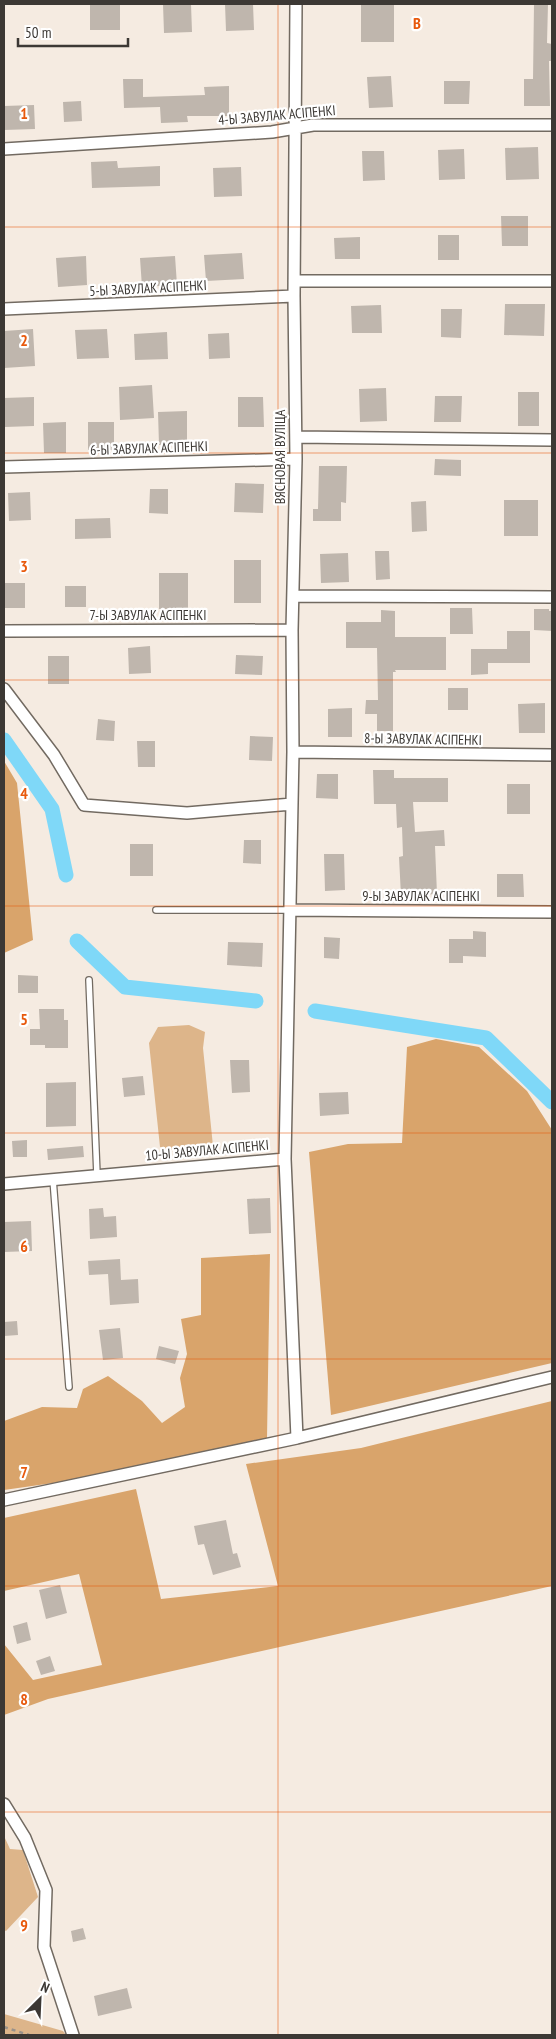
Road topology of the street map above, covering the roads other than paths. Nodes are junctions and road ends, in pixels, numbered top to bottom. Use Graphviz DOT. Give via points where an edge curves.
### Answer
graph roads {
  1 [pos="296,4"];
  2 [pos="552,125"];
  3 [pos="296,127"];
  4 [pos="4,149"];
  5 [pos="294,280"];
  6 [pos="552,281"];
  7 [pos="294,296"];
  8 [pos="4,309"];
  9 [pos="296,438"];
  10 [pos="552,440"];
  11 [pos="296,459"];
  12 [pos="4,467"];
  13 [pos="294,596"];
  14 [pos="552,597"];
  15 [pos="292,630"];
  16 [pos="4,631"];
  17 [pos="4,689"];
  18 [pos="293,752"];
  19 [pos="552,756"];
  20 [pos="292,804"];
  21 [pos="156,910"];
  22 [pos="290,910"];
  23 [pos="552,912"];
  24 [pos="89,980"];
  25 [pos="285,1159"];
  26 [pos="97,1175"];
  27 [pos="53,1179"];
  28 [pos="4,1184"];
  29 [pos="552,1377"];
  30 [pos="68,1388"];
  31 [pos="297,1438"];
  32 [pos="4,1500"];
  33 [pos="4,1804"];
  34 [pos="73,2035"];
  1 -- 3 [label="street, ВЯСНОВАЯ ВУЛІЦА"];
  2 -- 3 [label="street, 4-Ы ЗАВУЛАК АСІПЕНКІ"];
  3 -- 4 [label="street, 4-Ы ЗАВУЛАК АСІПЕНКІ" via="272,132"];
  3 -- 5 [label="street, ВЯСНОВАЯ ВУЛІЦА"];
  5 -- 6 [label="street"];
  5 -- 7 [label="street, ВЯСНОВАЯ ВУЛІЦА"];
  7 -- 8 [label="street, 5-Ы ЗАВУЛАК АСІПЕНКІ"];
  7 -- 9 [label="street, ВЯСНОВАЯ ВУЛІЦА"];
  9 -- 10 [label="street"];
  9 -- 11 [label="street, ВЯСНОВАЯ ВУЛІЦА"];
  11 -- 12 [label="street, 6-Ы ЗАВУЛАК АСІПЕНКІ"];
  11 -- 13 [label="street, ВЯСНОВАЯ ВУЛІЦА"];
  13 -- 14 [label="street"];
  13 -- 15 [label="street, ВЯСНОВАЯ ВУЛІЦА"];
  15 -- 16 [label="street, 7-Ы ЗАВУЛАК АСІПЕНКІ"];
  15 -- 18 [label="street, ВЯСНОВАЯ ВУЛІЦА"];
  17 -- 20 [label="street" via="54,755 84,805 187,813"];
  18 -- 19 [label="street, 8-Ы ЗАВУЛАК АСІПЕНКІ"];
  18 -- 20 [label="street, ВЯСНОВАЯ ВУЛІЦА"];
  20 -- 22 [label="street, ВЯСНОВАЯ ВУЛІЦА"];
  21 -- 22 [label="lane"];
  22 -- 23 [label="street, 9-Ы ЗАВУЛАК АСІПЕНКІ"];
  22 -- 25 [label="street, 10-Ы ЗАВУЛАК АСІПЕНКІ"];
  24 -- 26 [label="lane"];
  25 -- 26 [label="street, 10-Ы ЗАВУЛАК АСІПЕНКІ"];
  25 -- 31 [label="street"];
  26 -- 27 [label="street, 10-Ы ЗАВУЛАК АСІПЕНКІ"];
  27 -- 28 [label="street, 10-Ы ЗАВУЛАК АСІПЕНКІ"];
  27 -- 30 [label="lane"];
  29 -- 31 [label="street"];
  31 -- 32 [label="street"];
  33 -- 34 [label="street" via="25,1838 46,1890 44,1948"];
}
